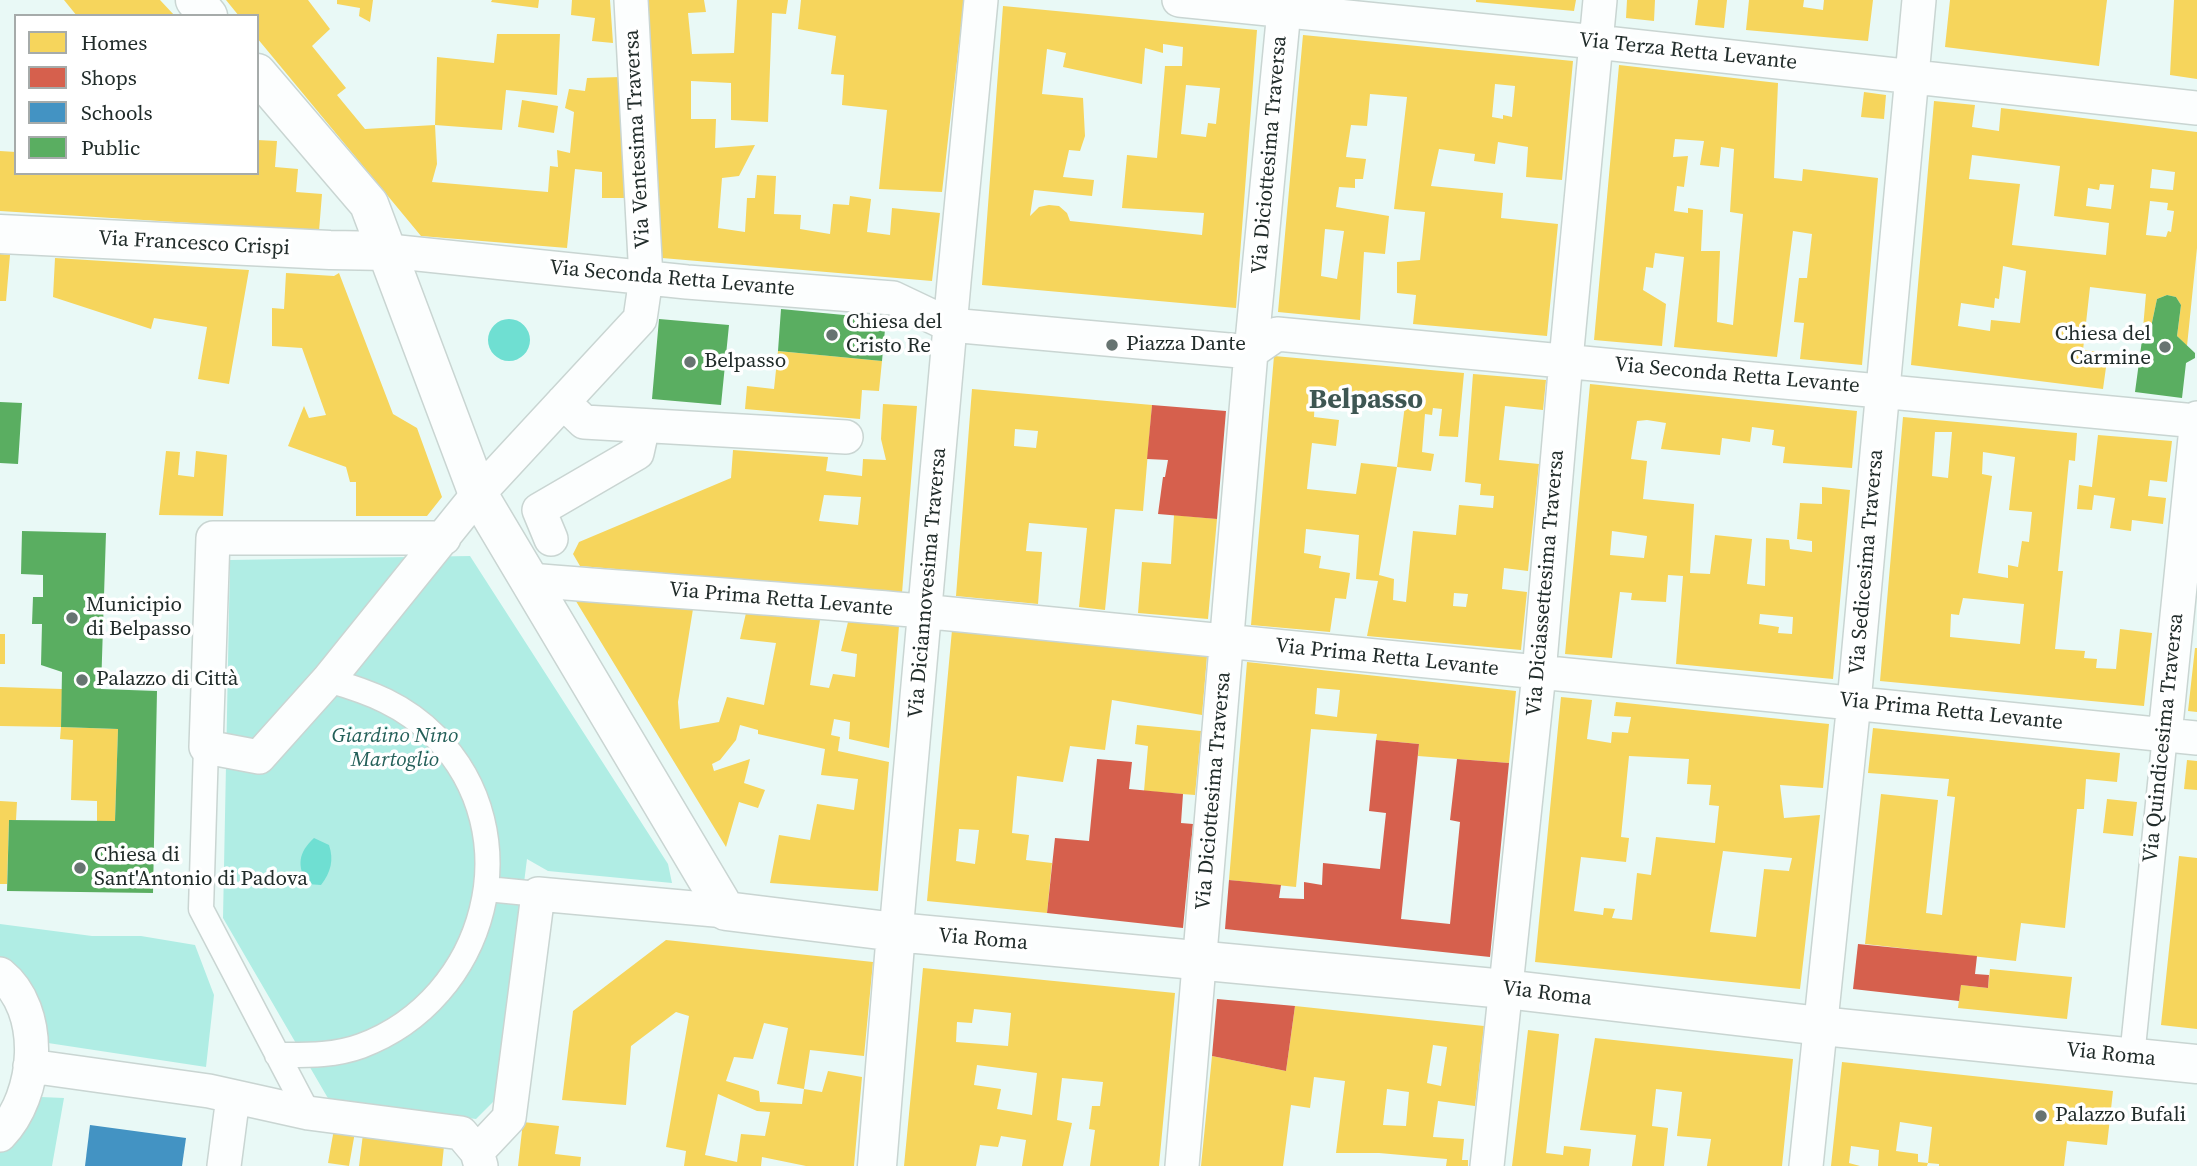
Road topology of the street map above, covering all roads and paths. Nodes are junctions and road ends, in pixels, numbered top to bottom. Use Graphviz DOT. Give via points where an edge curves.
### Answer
graph roads {
  1 [pos="195,0"];
  2 [pos="631,0"];
  3 [pos="981,0"];
  4 [pos="1179,0"];
  5 [pos="1600,0"];
  6 [pos="1919,0"];
  7 [pos="1284,5"];
  8 [pos="206,14"];
  9 [pos="1597,41"];
  10 [pos="259,75"];
  11 [pos="1910,77"];
  12 [pos="2197,108"];
  13 [pos="0,234"];
  14 [pos="388,251"];
  15 [pos="646,278"];
  16 [pos="950,325"];
  17 [pos="1261,332"];
  18 [pos="1566,360"];
  19 [pos="1884,390"];
  20 [pos="563,402"];
  21 [pos="2197,420"];
  22 [pos="643,426"];
  23 [pos="846,437"];
  24 [pos="478,494"];
  25 [pos="444,538"];
  26 [pos="551,538"];
  27 [pos="528,579"];
  28 [pos="926,611"];
  29 [pos="1227,642"];
  30 [pos="1539,673"];
  31 [pos="328,680"];
  32 [pos="1854,702"];
  33 [pos="2181,736"];
  34 [pos="206,747"];
  35 [pos="486,889"];
  36 [pos="538,894"];
  37 [pos="726,911"];
  38 [pos="896,932"];
  39 [pos="1199,960"];
  40 [pos="0,974"];
  41 [pos="1505,989"];
  42 [pos="1821,1026"];
  43 [pos="277,1055"];
  44 [pos="2132,1057"];
  45 [pos="2197,1064"];
  46 [pos="30,1066"];
  47 [pos="233,1097"];
  48 [pos="307,1113"];
  49 [pos="0,1135"];
  50 [pos="479,1159"];
  51 [pos="224,1166"];
  52 [pos="877,1166"];
  53 [pos="1182,1166"];
  54 [pos="1487,1166"];
  55 [pos="1806,1166"];
  1 -- 8 [label="street"];
  2 -- 15 [label="street, Via Ventesima Traversa"];
  3 -- 16 [label="street, Via Diciannovesima Traversa"];
  4 -- 7 [label="street, Via Terza Retta Levante"];
  5 -- 9 [label="street, Via Diciassettesima Traversa"];
  6 -- 11 [label="street, Via Sedicesima Traversa"];
  7 -- 9 [label="street, Via Terza Retta Levante"];
  7 -- 17 [label="street, Via Diciottesima Traversa"];
  9 -- 11 [label="street, Via Terza Retta Levante"];
  9 -- 18 [label="street, Via Diciassettesima Traversa"];
  10 -- 14 [label="street" via="369,204"];
  11 -- 12 [label="street, Via Terza Retta Levante"];
  11 -- 19 [label="street, Via Sedicesima Traversa"];
  13 -- 14 [label="street, Via Francesco Crispi"];
  14 -- 15 [label="street, Via Seconda Retta Levante"];
  14 -- 24 [label="street"];
  15 -- 16 [label="street, Via Seconda Retta Levante" via="893,299"];
  15 -- 20 [label="street, Via Ventesima Traversa" via="639,319"];
  16 -- 17 [label="street, Via Seconda Retta Levante"];
  16 -- 28 [label="street, Via Diciannovesima Traversa"];
  17 -- 18 [label="street, Via Seconda Retta Levante"];
  17 -- 29 [label="street, Via Diciottesima Traversa" via="1246,416"];
  18 -- 19 [label="street, Via Seconda Retta Levante"];
  18 -- 30 [label="street, Via Diciassettesima Traversa"];
  19 -- 21 [label="street, Via Seconda Retta Levante"];
  19 -- 32 [label="street, Via Sedicesima Traversa"];
  20 -- 22 [label="street" via="584,422"];
  20 -- 24 [label="street, Via Ventesima Traversa"];
  21 -- 33 [label="street, Via Quindicesima Traversa"];
  22 -- 23 [label="street"];
  22 -- 26 [label="street" via="637,453 539,510"];
  24 -- 25 [label="street, Via Ventesima Traversa"];
  24 -- 27 [label="street"];
  25 -- 31 [label="street, Via Ventesima Traversa"];
  25 -- 34 [label="street" via="213,538"];
  27 -- 28 [label="street, Via Prima Retta Levante"];
  27 -- 37 [label="street"];
  28 -- 29 [label="street, Via Prima Retta Levante"];
  28 -- 38 [label="street, Via Diciannovesima Traversa"];
  29 -- 30 [label="street, Via Prima Retta Levante"];
  29 -- 39 [label="street, Via Diciottesima Traversa"];
  30 -- 32 [label="street, Via Prima Retta Levante"];
  30 -- 41 [label="street, Via Diciassettesima Traversa"];
  31 -- 34 [label="street, Via Ventesima Traversa" via="259,757"];
  31 -- 35 [label="street" via="368,691 405,710 436,737 461,770 478,807 487,847"];
  32 -- 33 [label="street, Via Prima Retta Levante"];
  32 -- 42 [label="street, Via Sedicesima Traversa"];
  33 -- 44 [label="street, Via Quindicesima Traversa"];
  34 -- 43 [label="street" via="201,909"];
  35 -- 36 [label="street"];
  35 -- 43 [label="street" via="477,931 459,969 432,1002 398,1028 360,1047 318,1055"];
  36 -- 37 [label="street"];
  36 -- 50 [label="street" via="509,1118"];
  37 -- 38 [label="street, Via Roma"];
  38 -- 39 [label="street, Via Roma"];
  38 -- 52 [label="street, Via Diciannovesima Traversa"];
  39 -- 41 [label="street, Via Roma"];
  39 -- 53 [label="street, Via Diciottesima Traversa"];
  40 -- 46 [label="street" via="19,995 31,1028"];
  41 -- 42 [label="street, Via Roma"];
  41 -- 54 [label="street, Via Diciassettesima Traversa"];
  42 -- 44 [label="street, Via Roma"];
  42 -- 55 [label="street, Via Sedicesima Traversa"];
  43 -- 48 [label="street"];
  44 -- 45 [label="street, Via Roma"];
  46 -- 47 [label="street"];
  46 -- 49 [label="street" via="23,1097"];
  47 -- 48 [label="street"];
  47 -- 51 [label="street"];
  48 -- 50 [label="street" via="461,1133"];
}
